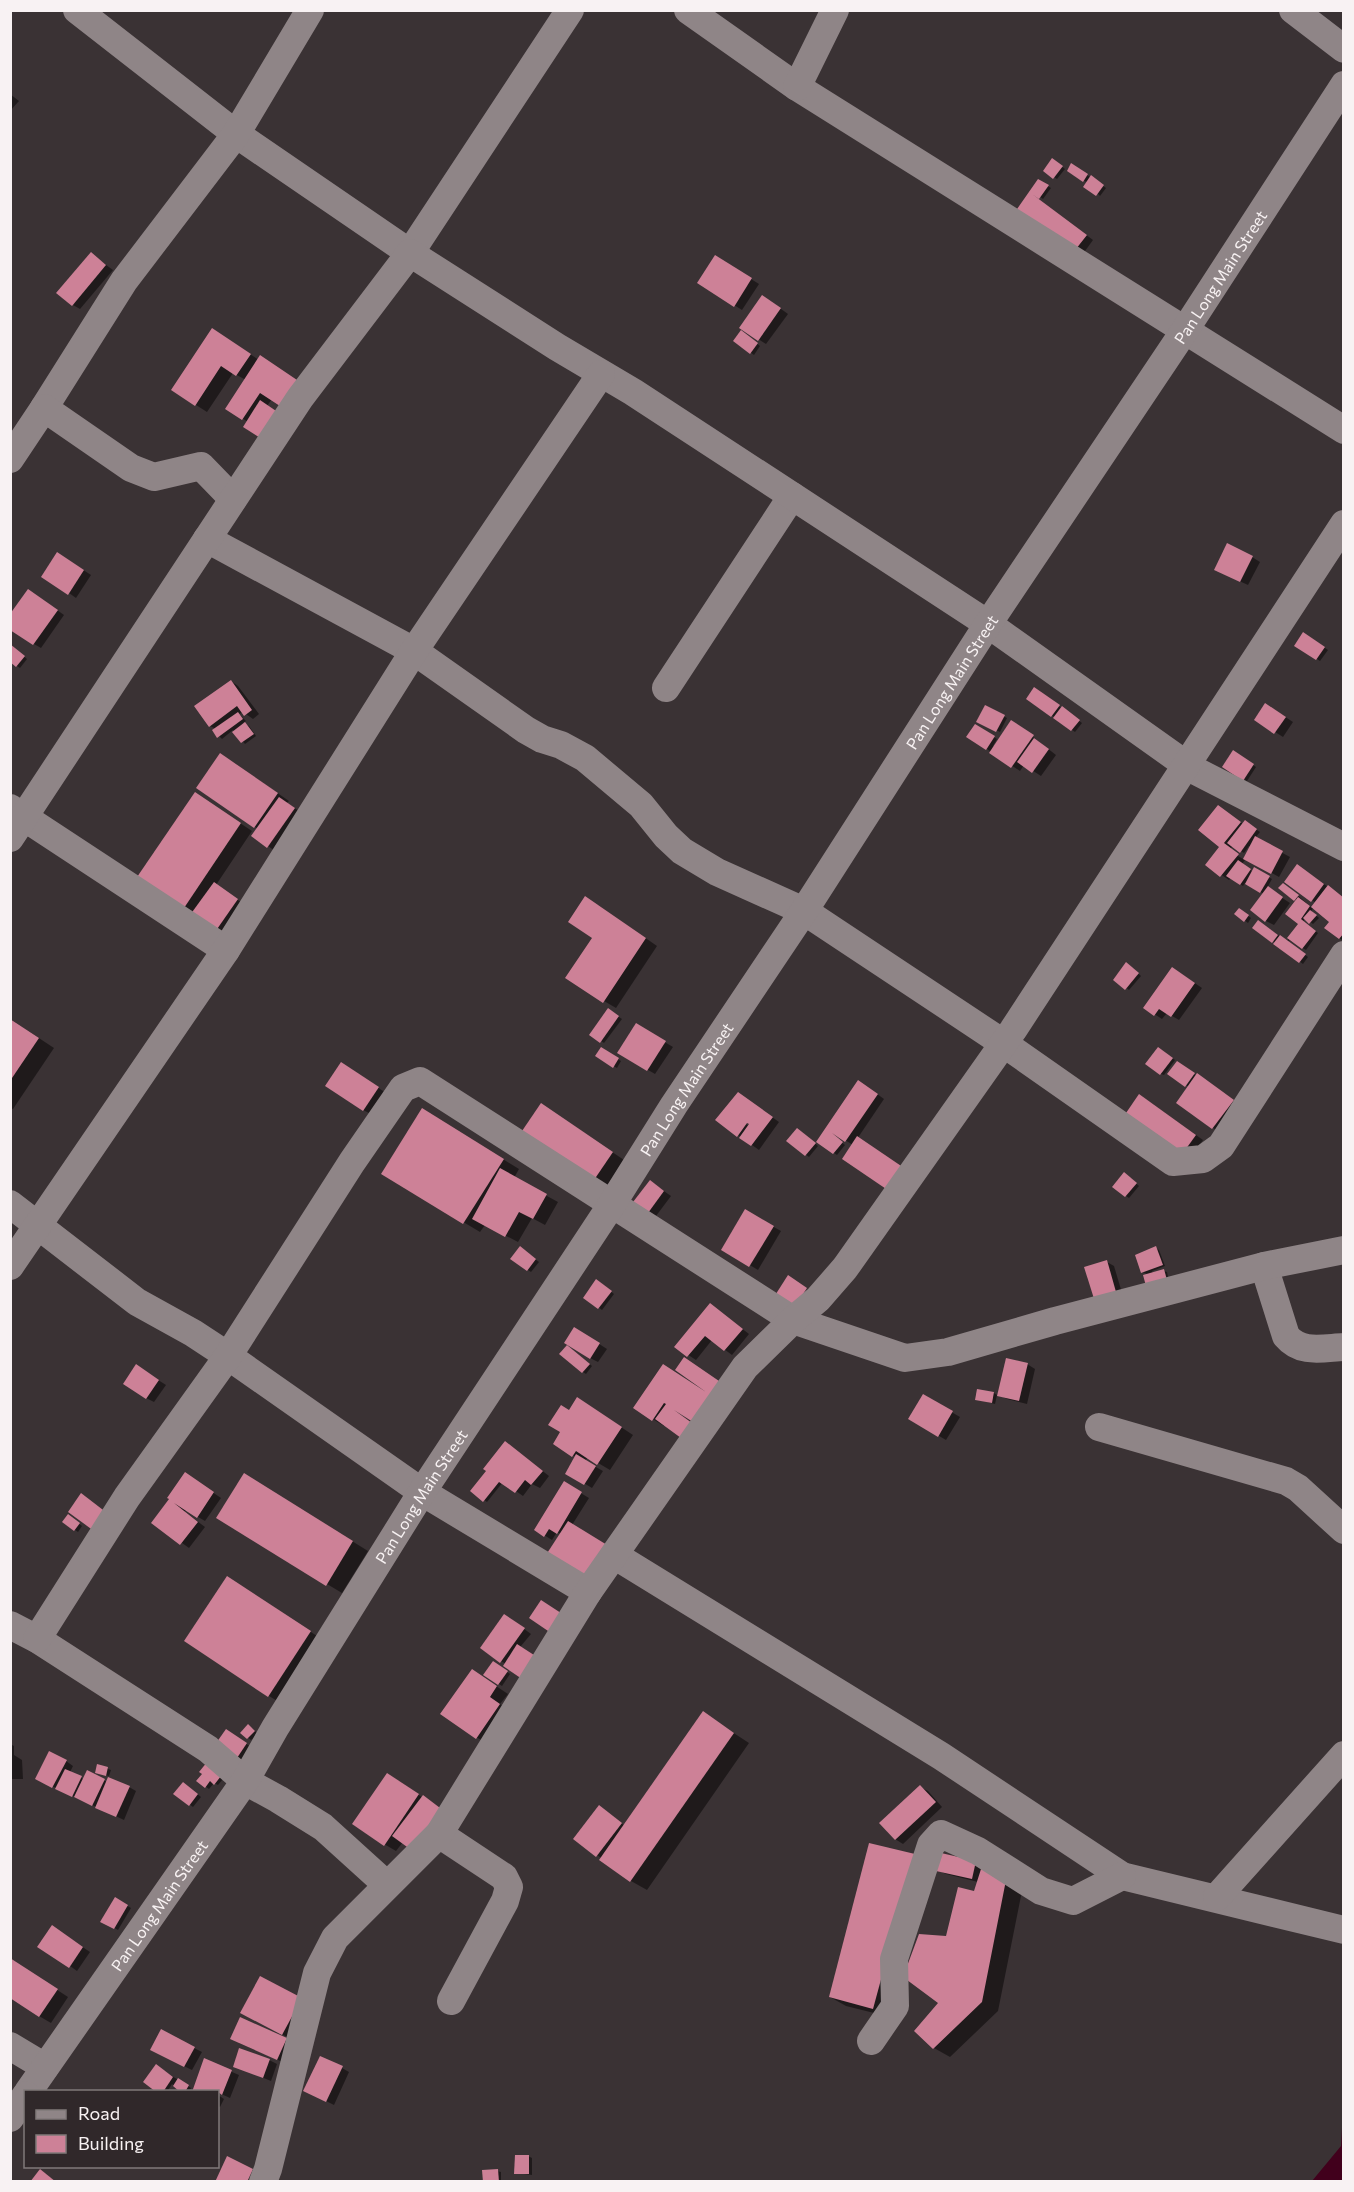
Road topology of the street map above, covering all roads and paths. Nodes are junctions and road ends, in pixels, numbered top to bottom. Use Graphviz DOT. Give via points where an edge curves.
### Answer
graph roads {
  1 [pos="77,10"];
  2 [pos="310,10"];
  3 [pos="570,10"];
  4 [pos="688,10"];
  5 [pos="835,10"];
  6 [pos="1293,10"];
  7 [pos="1344,49"];
  8 [pos="1344,85"];
  9 [pos="797,87"];
  10 [pos="236,134"];
  11 [pos="410,253"];
  12 [pos="1185,330"];
  13 [pos="602,374"];
  14 [pos="44,408"];
  15 [pos="1344,430"];
  16 [pos="10,459"];
  17 [pos="792,496"];
  18 [pos="233,499"];
  19 [pos="1344,524"];
  20 [pos="207,539"];
  21 [pos="988,624"];
  22 [pos="414,651"];
  23 [pos="666,688"];
  24 [pos="1187,764"];
  25 [pos="15,821"];
  26 [pos="1344,847"];
  27 [pos="804,911"];
  28 [pos="226,950"];
  29 [pos="1344,955"];
  30 [pos="1003,1043"];
  31 [pos="10,1204"];
  32 [pos="612,1204"];
  33 [pos="39,1226"];
  34 [pos="1344,1250"];
  35 [pos="10,1266"];
  36 [pos="1264,1266"];
  37 [pos="793,1320"];
  38 [pos="1344,1347"];
  39 [pos="228,1356"];
  40 [pos="1099,1427"];
  41 [pos="422,1492"];
  42 [pos="1344,1530"];
  43 [pos="614,1555"];
  44 [pos="588,1592"];
  45 [pos="10,1625"];
  46 [pos="37,1639"];
  47 [pos="1344,1755"];
  48 [pos="245,1781"];
  49 [pos="439,1834"];
  50 [pos="1122,1876"];
  51 [pos="387,1885"];
  52 [pos="1217,1898"];
  53 [pos="1344,1930"];
  54 [pos="451,2001"];
  55 [pos="872,2041"];
  56 [pos="10,2046"];
  57 [pos="45,2067"];
  58 [pos="29,2090"];
  59 [pos="24,2099"];
  60 [pos="10,2118"];
  61 [pos="263,2181"];
  1 -- 10 [label="street"];
  2 -- 10 [label="street"];
  3 -- 11 [label="street"];
  4 -- 9 [label="street"];
  5 -- 9 [label="street"];
  6 -- 7 [label="street"];
  8 -- 12 [label="street, Pan Long Main Street"];
  9 -- 12 [label="street"];
  10 -- 11 [label="street"];
  10 -- 14 [label="street" via="124,281"];
  11 -- 13 [label="street"];
  11 -- 18 [label="street" via="300,398"];
  12 -- 15 [label="street"];
  12 -- 21 [label="street, Pan Long Main Street"];
  13 -- 17 [label="street"];
  13 -- 22 [label="street"];
  14 -- 16 [label="street"];
  14 -- 18 [label="street" via="130,468 154,477 201,466"];
  17 -- 21 [label="street"];
  17 -- 23 [label="street"];
  18 -- 20 [label="street"];
  19 -- 24 [label="street"];
  20 -- 22 [label="street"];
  20 -- 25 [label="street"];
  21 -- 24 [label="street"];
  21 -- 27 [label="street, Pan Long Main Street"];
  22 -- 27 [label="street" via="526,730 585,758 641,806 682,851 717,872"];
  22 -- 28 [label="street"];
  24 -- 26 [label="street"];
  24 -- 30 [label="street"];
  25 -- 28 [label="street"];
  27 -- 30 [label="street"];
  27 -- 32 [label="street, Pan Long Main Street"];
  28 -- 33 [label="street"];
  29 -- 30 [label="street" via="1221,1146 1203,1159 1173,1162"];
  30 -- 37 [label="street" via="845,1268"];
  31 -- 33 [label="street"];
  32 -- 37 [label="street"];
  32 -- 39 [label="street" via="420,1081 403,1088 352,1161"];
  32 -- 41 [label="street, Pan Long Main Street"];
  33 -- 35 [label="street"];
  33 -- 39 [label="street" via="137,1302"];
  34 -- 36 [label="street"];
  36 -- 37 [label="street" via="948,1352 905,1358"];
  36 -- 38 [label="street" via="1290,1341 1304,1349"];
  37 -- 43 [label="street" via="745,1366"];
  39 -- 41 [label="street"];
  39 -- 46 [label="street" via="127,1497"];
  40 -- 42 [label="street" via="1286,1481"];
  41 -- 44 [label="street"];
  41 -- 48 [label="street, Pan Long Main Street"];
  43 -- 44 [label="street"];
  43 -- 50 [label="street" via="941,1756"];
  44 -- 49 [label="street"];
  45 -- 46 [label="street"];
  46 -- 48 [label="street" via="208,1749"];
  47 -- 52 [label="street"];
  48 -- 51 [label="street" via="323,1827"];
  48 -- 57 [label="street, Pan Long Main Street"];
  49 -- 51 [label="street"];
  49 -- 54 [label="street" via="504,1877 509,1887"];
  50 -- 52 [label="street"];
  50 -- 55 [label="street" via="1073,1901 1041,1891 978,1851 941,1834 931,1845 894,1959 895,2006"];
  51 -- 61 [label="street" via="335,1938 317,1973"];
  52 -- 53 [label="street"];
  56 -- 57 [label="street"];
  57 -- 58 [label="street, Pan Long Main Street"];
  59 -- 60 [label="street"];
}
